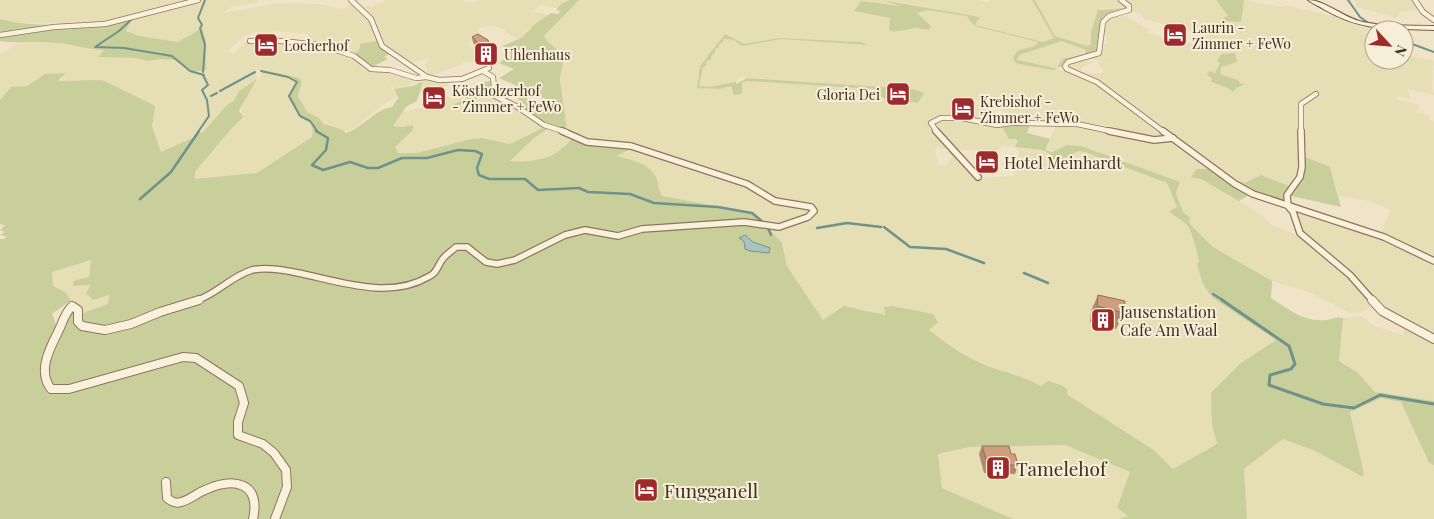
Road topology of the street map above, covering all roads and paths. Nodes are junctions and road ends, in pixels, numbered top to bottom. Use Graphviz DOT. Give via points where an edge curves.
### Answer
graph roads {
  1 [pos="198,0"];
  2 [pos="351,0"];
  3 [pos="1121,0"];
  4 [pos="1311,0"];
  5 [pos="1415,0"];
  6 [pos="1434,20"];
  7 [pos="1364,24"];
  8 [pos="1414,27"];
  9 [pos="1434,28"];
  10 [pos="0,35"];
  11 [pos="250,41"];
  12 [pos="489,68"];
  13 [pos="483,71"];
  14 [pos="426,77"];
  15 [pos="1316,94"];
  16 [pos="945,118"];
  17 [pos="1173,138"];
  18 [pos="978,177"];
  19 [pos="1288,206"];
  20 [pos="1434,261"];
  21 [pos="1434,339"];
  22 [pos="166,482"];
  23 [pos="253,519"];
  24 [pos="275,519"];
  1 -- 10 [label="street" via="105,24"];
  2 -- 14 [label="street" via="371,19 382,46"];
  3 -- 17 [label="street" via="1129,10 1102,22 1102,48 1099,53 1068,62 1066,67 1097,82"];
  4 -- 7 [label="street" via="1334,14"];
  5 -- 6 [label="street"];
  8 -- 9 [label="street"];
  11 -- 14 [label="street" via="320,45 354,56 371,69 390,70 419,79"];
  12 -- 13 [label="street"];
  13 -- 14 [label="street" via="462,79"];
  13 -- 24 [label="street" via="493,77 495,96 544,125 587,142 620,144 648,152 747,184 775,200 810,207 814,211 808,217 779,227 744,222 642,229 618,236 585,230 565,235 515,260 498,264 486,262 472,249 462,246 450,251 436,272 423,281 391,288 366,288 282,270 253,270 199,300 105,330 82,326 78,322 78,310 72,306 64,313 46,364 45,380 50,389 83,386 183,357 196,358 238,386 244,403 238,435 262,443 282,462 288,474 284,497"];
  15 -- 19 [label="street" via="1301,104 1302,167 1300,177 1287,195"];
  16 -- 17 [label="street" via="968,118 998,125 1077,124 1149,139"];
  16 -- 18 [label="street" via="931,123"];
  17 -- 19 [label="street" via="1243,189"];
  19 -- 20 [label="street" via="1393,240"];
  19 -- 21 [label="street" via="1300,233 1350,275 1382,311"];
  22 -- 23 [label="street" via="167,498 179,503 216,485 243,485 253,493 256,504"];
}
